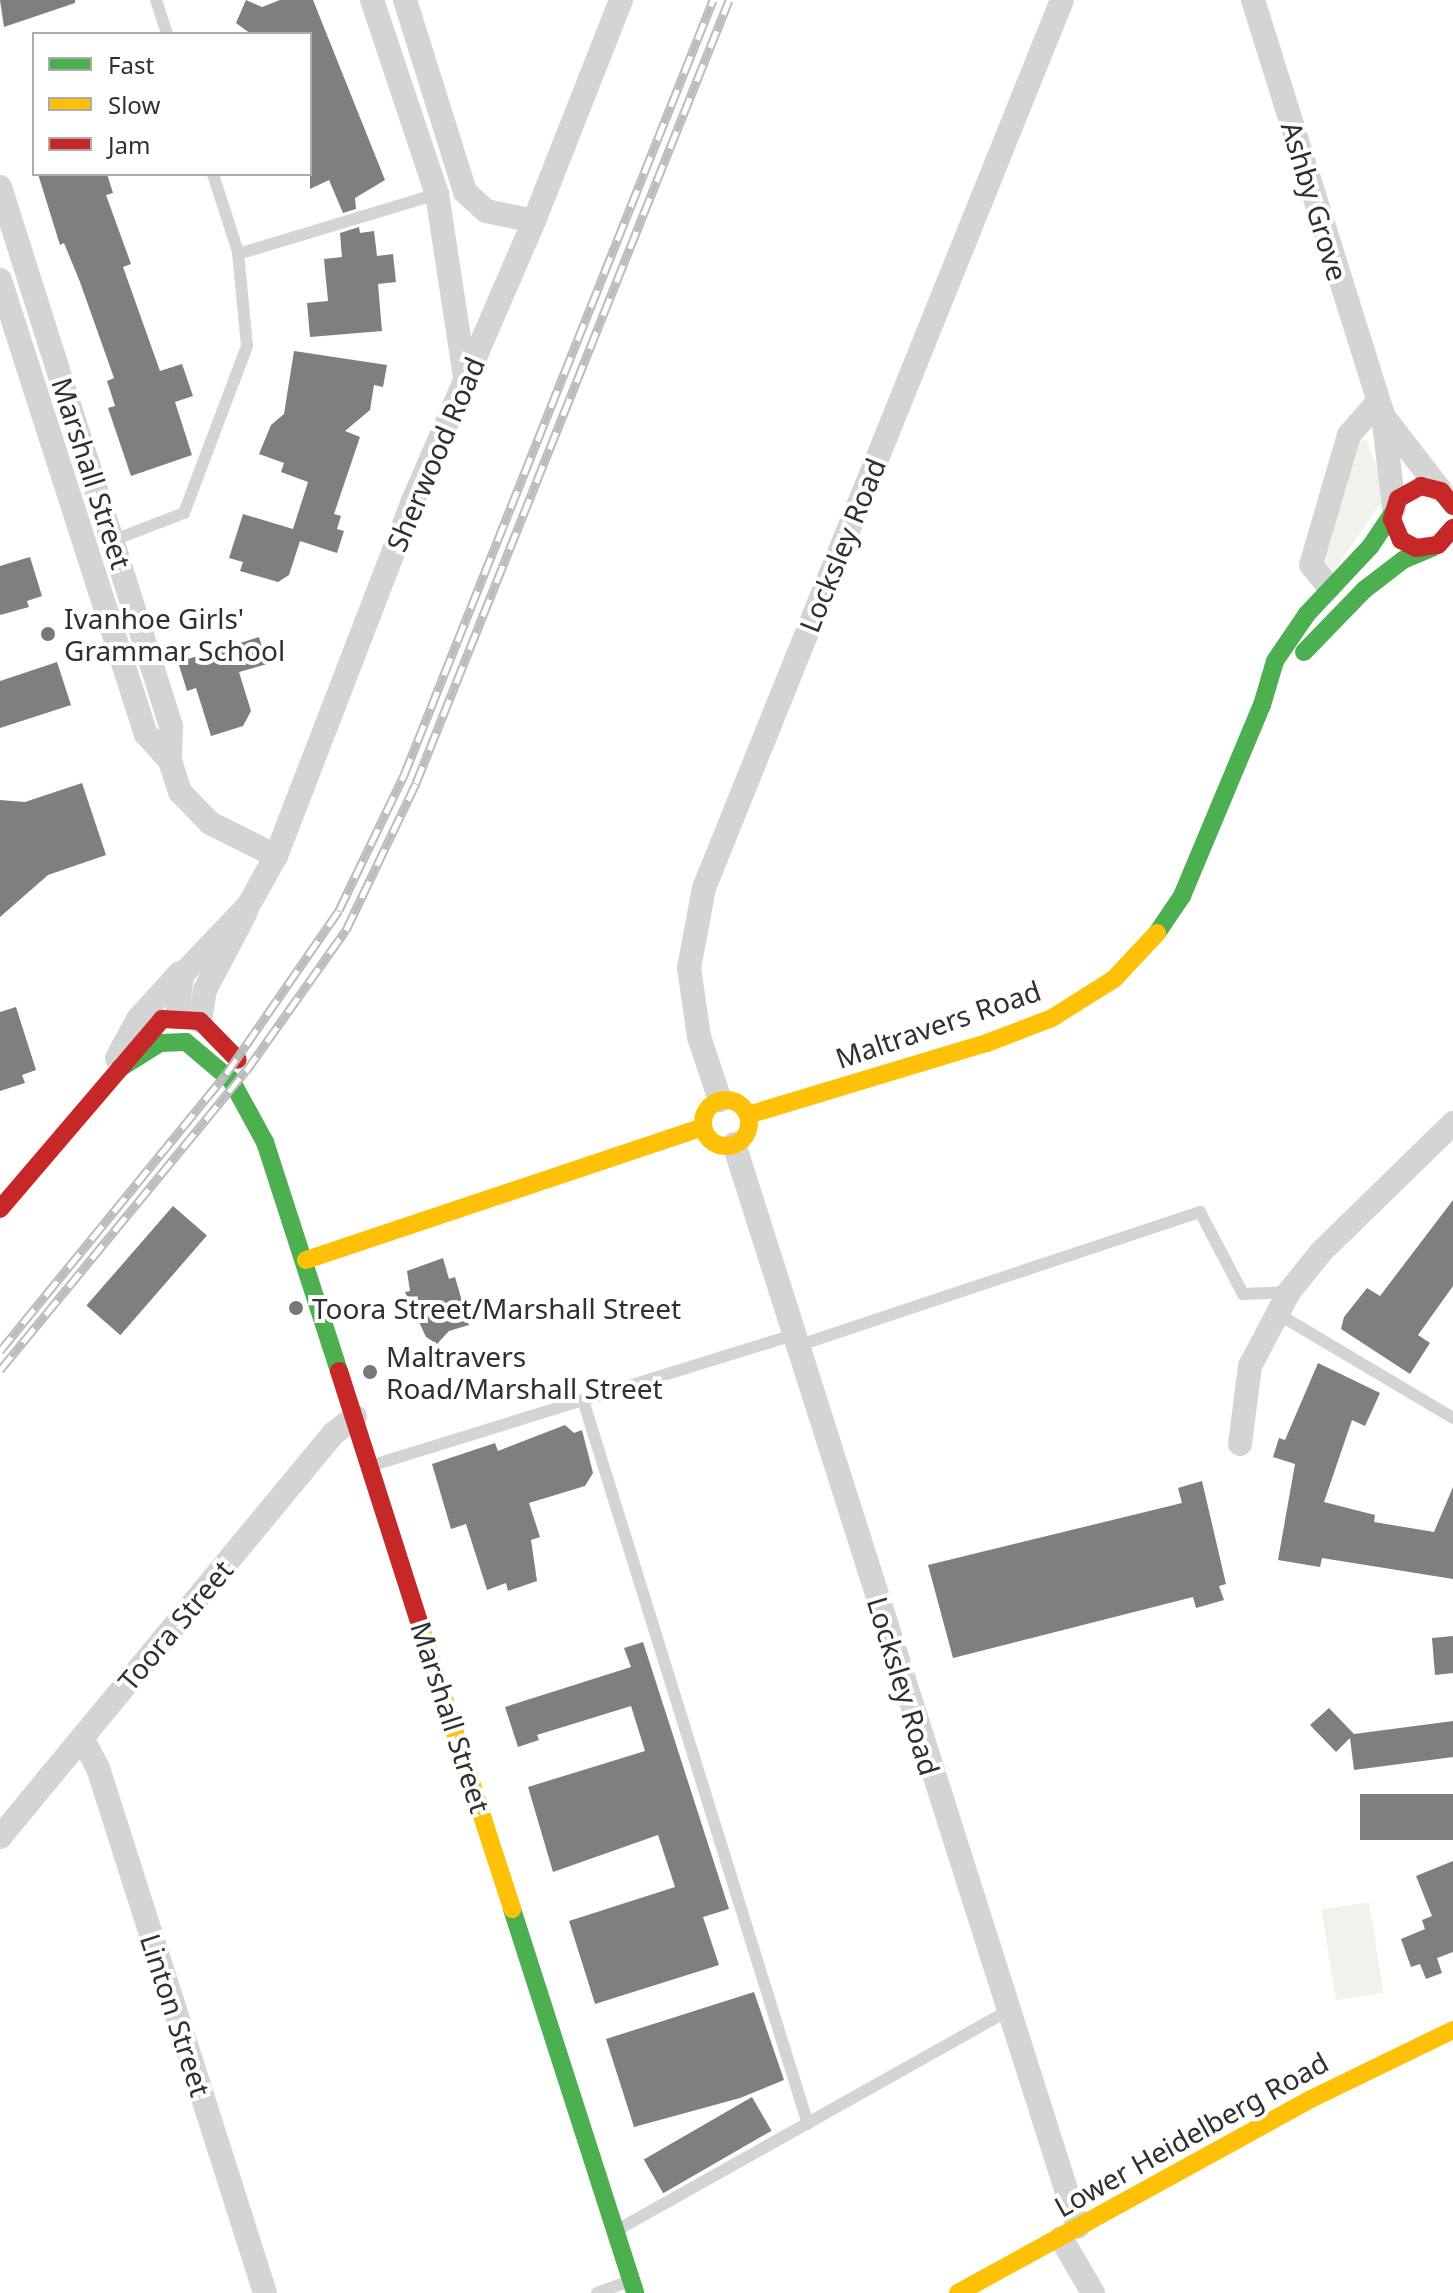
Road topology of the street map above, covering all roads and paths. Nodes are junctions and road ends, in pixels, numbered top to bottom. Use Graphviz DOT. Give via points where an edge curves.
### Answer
graph roads {
  1 [pos="156,0"];
  2 [pos="372,0"];
  3 [pos="405,0"];
  4 [pos="621,0"];
  5 [pos="1062,0"];
  6 [pos="1253,0"];
  7 [pos="166,32"];
  8 [pos="214,176"];
  9 [pos="0,187"];
  10 [pos="437,194"];
  11 [pos="534,221"];
  12 [pos="238,254"];
  13 [pos="0,280"];
  14 [pos="466,383"];
  15 [pos="1381,409"];
  16 [pos="1447,496"];
  17 [pos="1393,511"];
  18 [pos="1447,536"];
  19 [pos="114,540"];
  20 [pos="1329,587"];
  21 [pos="1262,705"];
  22 [pos="170,761"];
  23 [pos="276,856"];
  24 [pos="248,906"];
  25 [pos="199,954"];
  26 [pos="189,1019"];
  27 [pos="182,1040"];
  28 [pos="112,1077"];
  29 [pos="720,1100"];
  30 [pos="748,1115"];
  31 [pos="1453,1123"];
  32 [pos="703,1127"];
  33 [pos="265,1142"];
  34 [pos="734,1144"];
  35 [pos="0,1209"];
  36 [pos="306,1260"];
  37 [pos="1289,1292"];
  38 [pos="1278,1314"];
  39 [pos="796,1341"];
  40 [pos="583,1400"];
  41 [pos="355,1417"];
  42 [pos="1453,1418"];
  43 [pos="1240,1444"];
  44 [pos="370,1466"];
  45 [pos="82,1738"];
  46 [pos="0,1837"];
  47 [pos="1007,2011"];
  48 [pos="1451,2034"];
  49 [pos="808,2124"];
  50 [pos="616,2231"];
  51 [pos="1070,2232"];
  52 [pos="634,2287"];
  53 [pos="265,2293"];
  54 [pos="597,2293"];
  55 [pos="958,2293"];
  56 [pos="1093,2293"];
  1 -- 7 [label="lane"];
  2 -- 10 [label="street"];
  3 -- 11 [label="street" via="465,192 486,211"];
  4 -- 11 [label="street, Sherwood Road"];
  5 -- 29 [label="street, Locksley Road" via="704,888 689,968 699,1037"];
  6 -- 15 [label="street, Ashby Grove"];
  8 -- 12 [label="lane"];
  9 -- 19 [label="street, Marshall Street"];
  10 -- 12 [label="lane"];
  10 -- 14 [label="street"];
  11 -- 14 [label="street, Sherwood Road"];
  12 -- 19 [label="lane" via="247,346 184,513"];
  13 -- 22 [label="street, Marshall Street" via="146,734"];
  14 -- 23 [label="street, Sherwood Road" via="412,503"];
  15 -- 16 [label="street, Ashby Grove"];
  15 -- 17 [label="street, Ashby Grove"];
  15 -- 20 [label="street" via="1349,435 1311,565"];
  16 -- 17 [label="street" via="1410,489"];
  17 -- 18 [label="street" via="1401,540 1416,548"];
  17 -- 20 [label="street, Maltravers Road" via="1370,547"];
  18 -- 21 [label="street, Maltravers Road" via="1403,560 1331,620"];
  19 -- 22 [label="street, Marshall Street" via="171,726"];
  20 -- 21 [label="street, Maltravers Road" via="1275,661"];
  21 -- 30 [label="street, Maltravers Road" via="1182,896 1149,945 1114,979 1052,1018 987,1043"];
  22 -- 23 [label="street, Marshall Street" via="191,808 217,828"];
  23 -- 24 [label="street, Sherwood Road"];
  24 -- 25 [label="street, Sherwood Road"];
  24 -- 26 [label="street, Sherwood Road" via="234,942"];
  25 -- 26 [label="street, Sherwood Road" via="180,978"];
  25 -- 28 [label="street" via="138,1019"];
  26 -- 27 [label="street"];
  26 -- 28 [label="street" via="156,1024"];
  26 -- 33 [label="street, Marshall Street" via="223,1041 261,1093"];
  27 -- 28 [label="street" via="148,1048"];
  27 -- 33 [label="street, Marshall Street" via="226,1074"];
  28 -- 35 [label="street"];
  29 -- 30 [label="street" via="737,1102"];
  29 -- 32 [label="street" via="704,1114"];
  30 -- 34 [label="street" via="745,1136"];
  31 -- 37 [label="street" via="1321,1252"];
  32 -- 34 [label="street" via="718,1145"];
  32 -- 36 [label="street"];
  33 -- 36 [label="street, Marshall Street"];
  34 -- 39 [label="street, Locksley Road"];
  36 -- 41 [label="street, Marshall Street"];
  37 -- 38 [label="street"];
  37 -- 39 [label="lane" via="1243,1294 1200,1212"];
  38 -- 42 [label="lane"];
  38 -- 43 [label="street" via="1250,1366"];
  39 -- 40 [label="lane"];
  39 -- 47 [label="street, Locksley Road"];
  40 -- 44 [label="lane"];
  40 -- 49 [label="lane"];
  41 -- 44 [label="street, Marshall Street"];
  41 -- 45 [label="street, Toora Street" via="333,1434"];
  44 -- 50 [label="street, Marshall Street"];
  45 -- 46 [label="street, Toora Street"];
  45 -- 53 [label="street, Linton Street" via="98,1768"];
  47 -- 49 [label="lane"];
  47 -- 51 [label="street, Locksley Road"];
  48 -- 51 [label="street, Lower Heidelberg Road" via="1345,2081"];
  49 -- 50 [label="lane"];
  50 -- 52 [label="street, Marshall Street"];
  51 -- 55 [label="street, Lower Heidelberg Road"];
  51 -- 56 [label="street, Locksley Road"];
  52 -- 54 [label="lane"];
}
